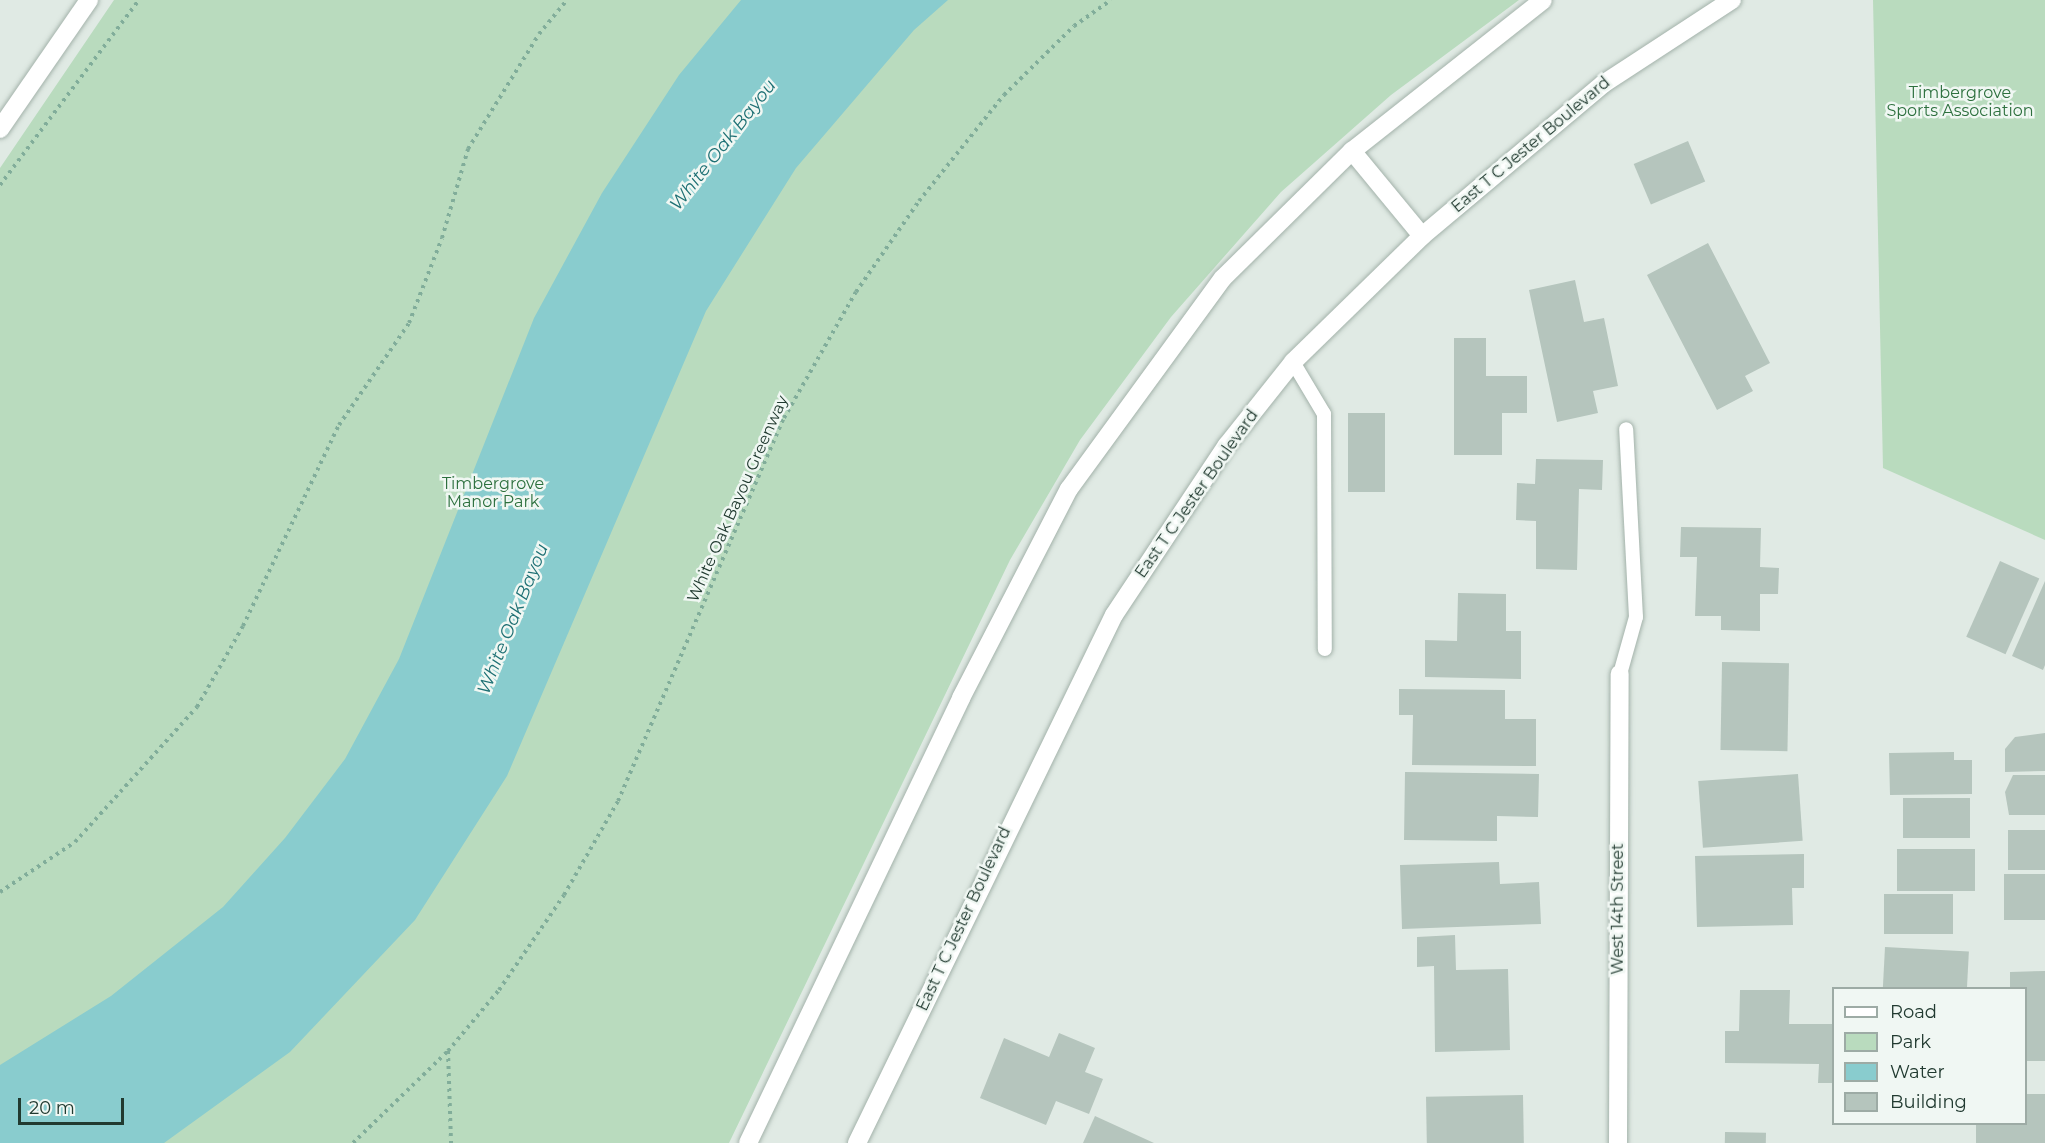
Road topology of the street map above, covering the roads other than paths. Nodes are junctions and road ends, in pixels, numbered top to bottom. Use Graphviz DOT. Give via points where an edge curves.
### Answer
graph roads {
  1 [pos="89,0"];
  2 [pos="1543,0"];
  3 [pos="1732,0"];
  4 [pos="0,129"];
  5 [pos="1352,151"];
  6 [pos="1422,236"];
  7 [pos="1293,362"];
  8 [pos="1626,429"];
  9 [pos="1325,649"];
  10 [pos="1620,674"];
  11 [pos="748,1143"];
  12 [pos="857,1143"];
  13 [pos="1618,1143"];
  1 -- 4 [label="street"];
  2 -- 5 [label="street"];
  3 -- 6 [label="street, East T C Jester Boulevard" via="1603,84"];
  5 -- 6 [label="street"];
  5 -- 11 [label="street" via="1223,278 1069,489 961,698"];
  6 -- 7 [label="street, East T C Jester Boulevard"];
  7 -- 9 [label="lane" via="1324,414"];
  7 -- 12 [label="street, East T C Jester Boulevard" via="1227,445 1114,615"];
  8 -- 10 [label="lane" via="1636,617"];
  10 -- 13 [label="street, West 14th Street"];
}
